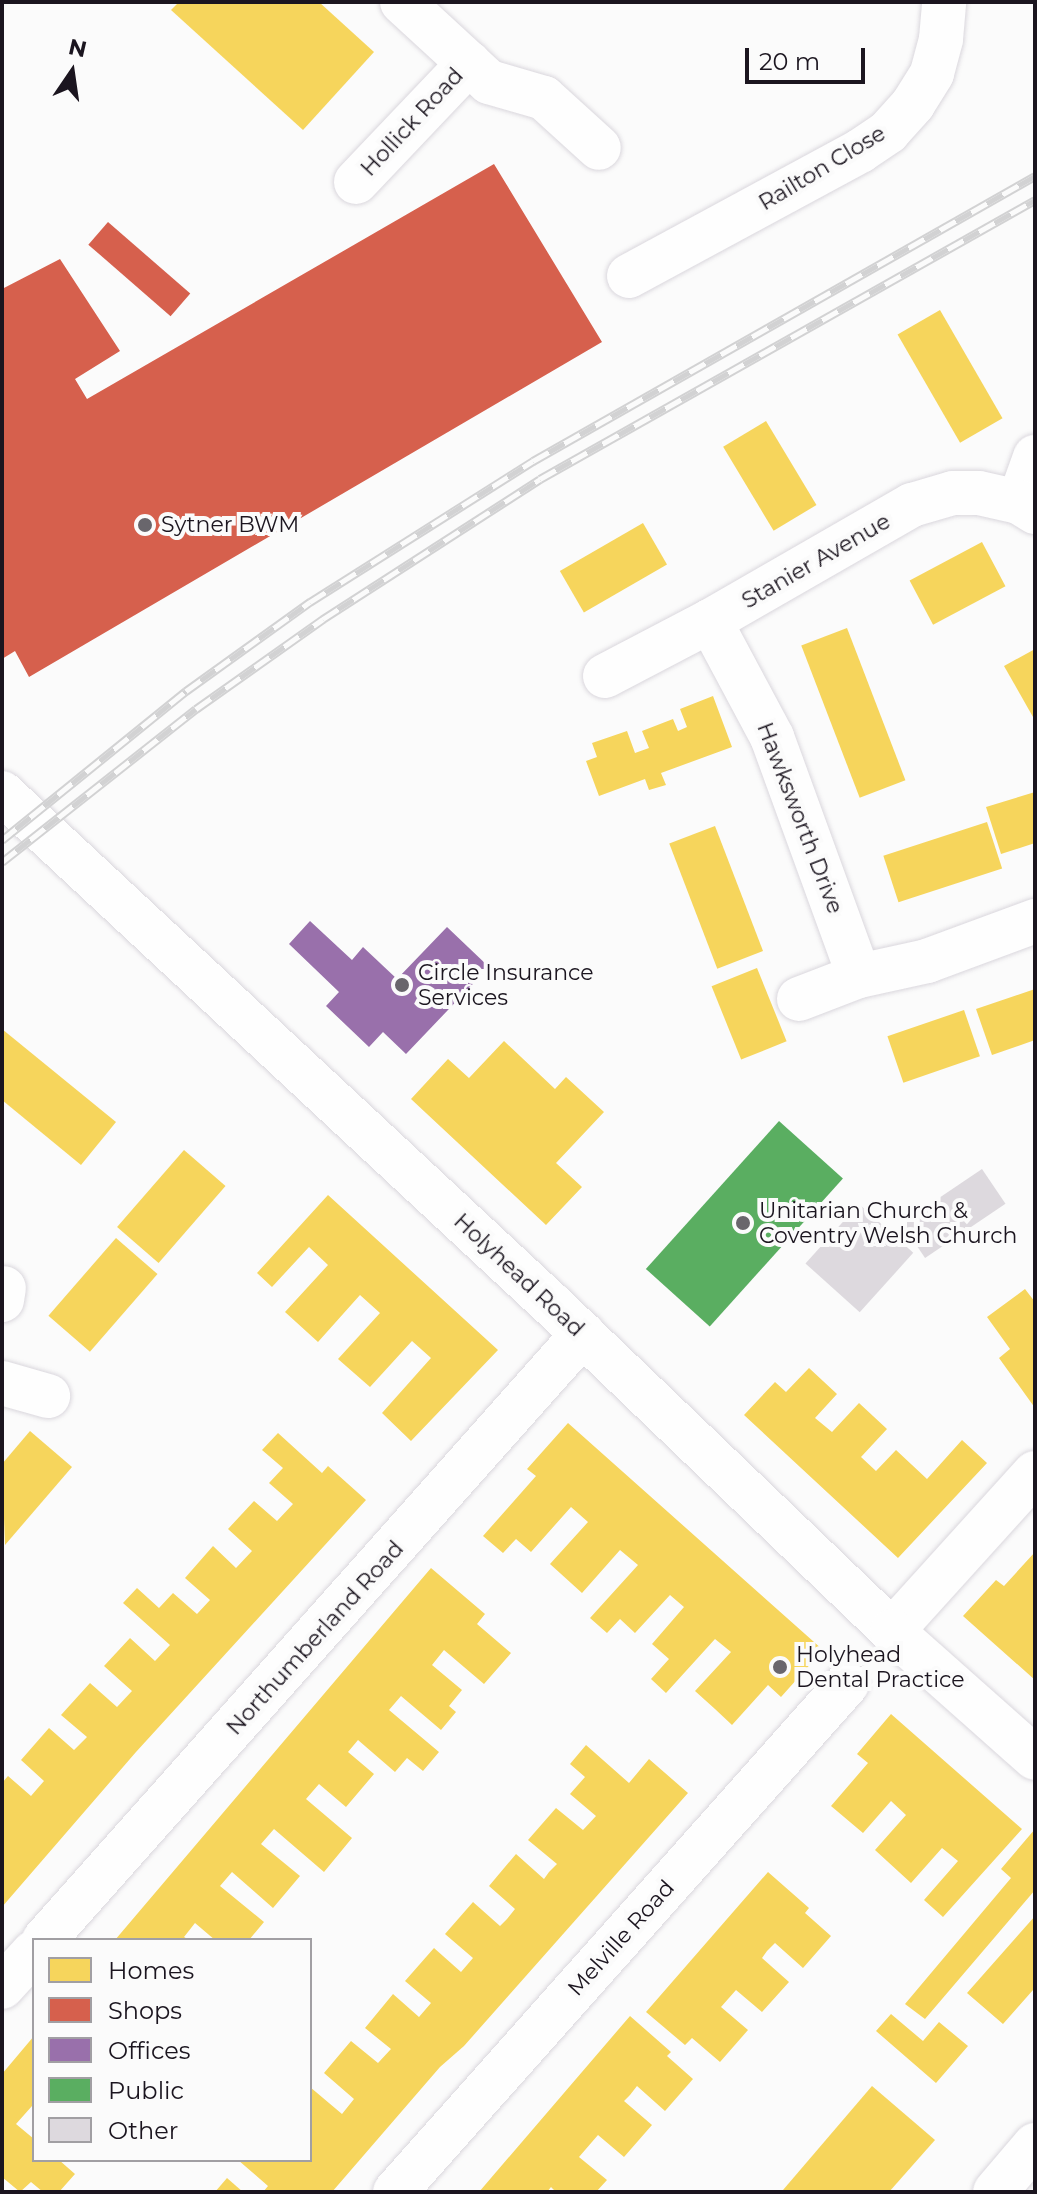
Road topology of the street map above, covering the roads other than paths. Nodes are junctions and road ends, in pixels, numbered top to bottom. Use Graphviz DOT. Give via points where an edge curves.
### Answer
graph roads {
  1 [pos="402,2"];
  2 [pos="944,2"];
  3 [pos="469,63"];
  4 [pos="599,148"];
  5 [pos="356,182"];
  6 [pos="629,276"];
  7 [pos="1035,457"];
  8 [pos="1027,507"];
  9 [pos="710,621"];
  10 [pos="605,676"];
  11 [pos="2,793"];
  12 [pos="1035,921"];
  13 [pos="859,976"];
  14 [pos="799,999"];
  15 [pos="583,1334"];
  16 [pos="2,1383"];
  17 [pos="48,1396"];
  18 [pos="1035,1473"];
  19 [pos="892,1631"];
  20 [pos="847,1684"];
  21 [pos="1035,1758"];
  22 [pos="46,1938"];
  23 [pos="32,1954"];
  24 [pos="2,1987"];
  25 [pos="1035,2145"];
  26 [pos="395,2192"];
  27 [pos="995,2192"];
  1 -- 3 [label="main road, Hollick Road"];
  2 -- 6 [label="main road, Railton Close" via="932,73 888,132"];
  3 -- 4 [label="main road, Hollick Road" via="489,82 544,98"];
  3 -- 5 [label="main road, Hollick Road"];
  7 -- 8 [label="main road"];
  8 -- 9 [label="main road, Stanier Avenue" via="979,493 953,493 912,505"];
  9 -- 10 [label="main road, Stanier Avenue"];
  9 -- 13 [label="main road, Hawksworth Drive" via="772,737"];
  11 -- 15 [label="main road, Holyhead Road"];
  12 -- 13 [label="main road" via="927,961"];
  13 -- 14 [label="main road"];
  15 -- 19 [label="main road, Holyhead Road"];
  15 -- 22 [label="main road, Northumberland Road"];
  16 -- 17 [label="main road"];
  18 -- 19 [label="main road"];
  19 -- 21 [label="main road, Holyhead Road"];
  20 -- 26 [label="main road, Melville Road"];
  23 -- 24 [label="main road"];
  25 -- 27 [label="main road"];
}
